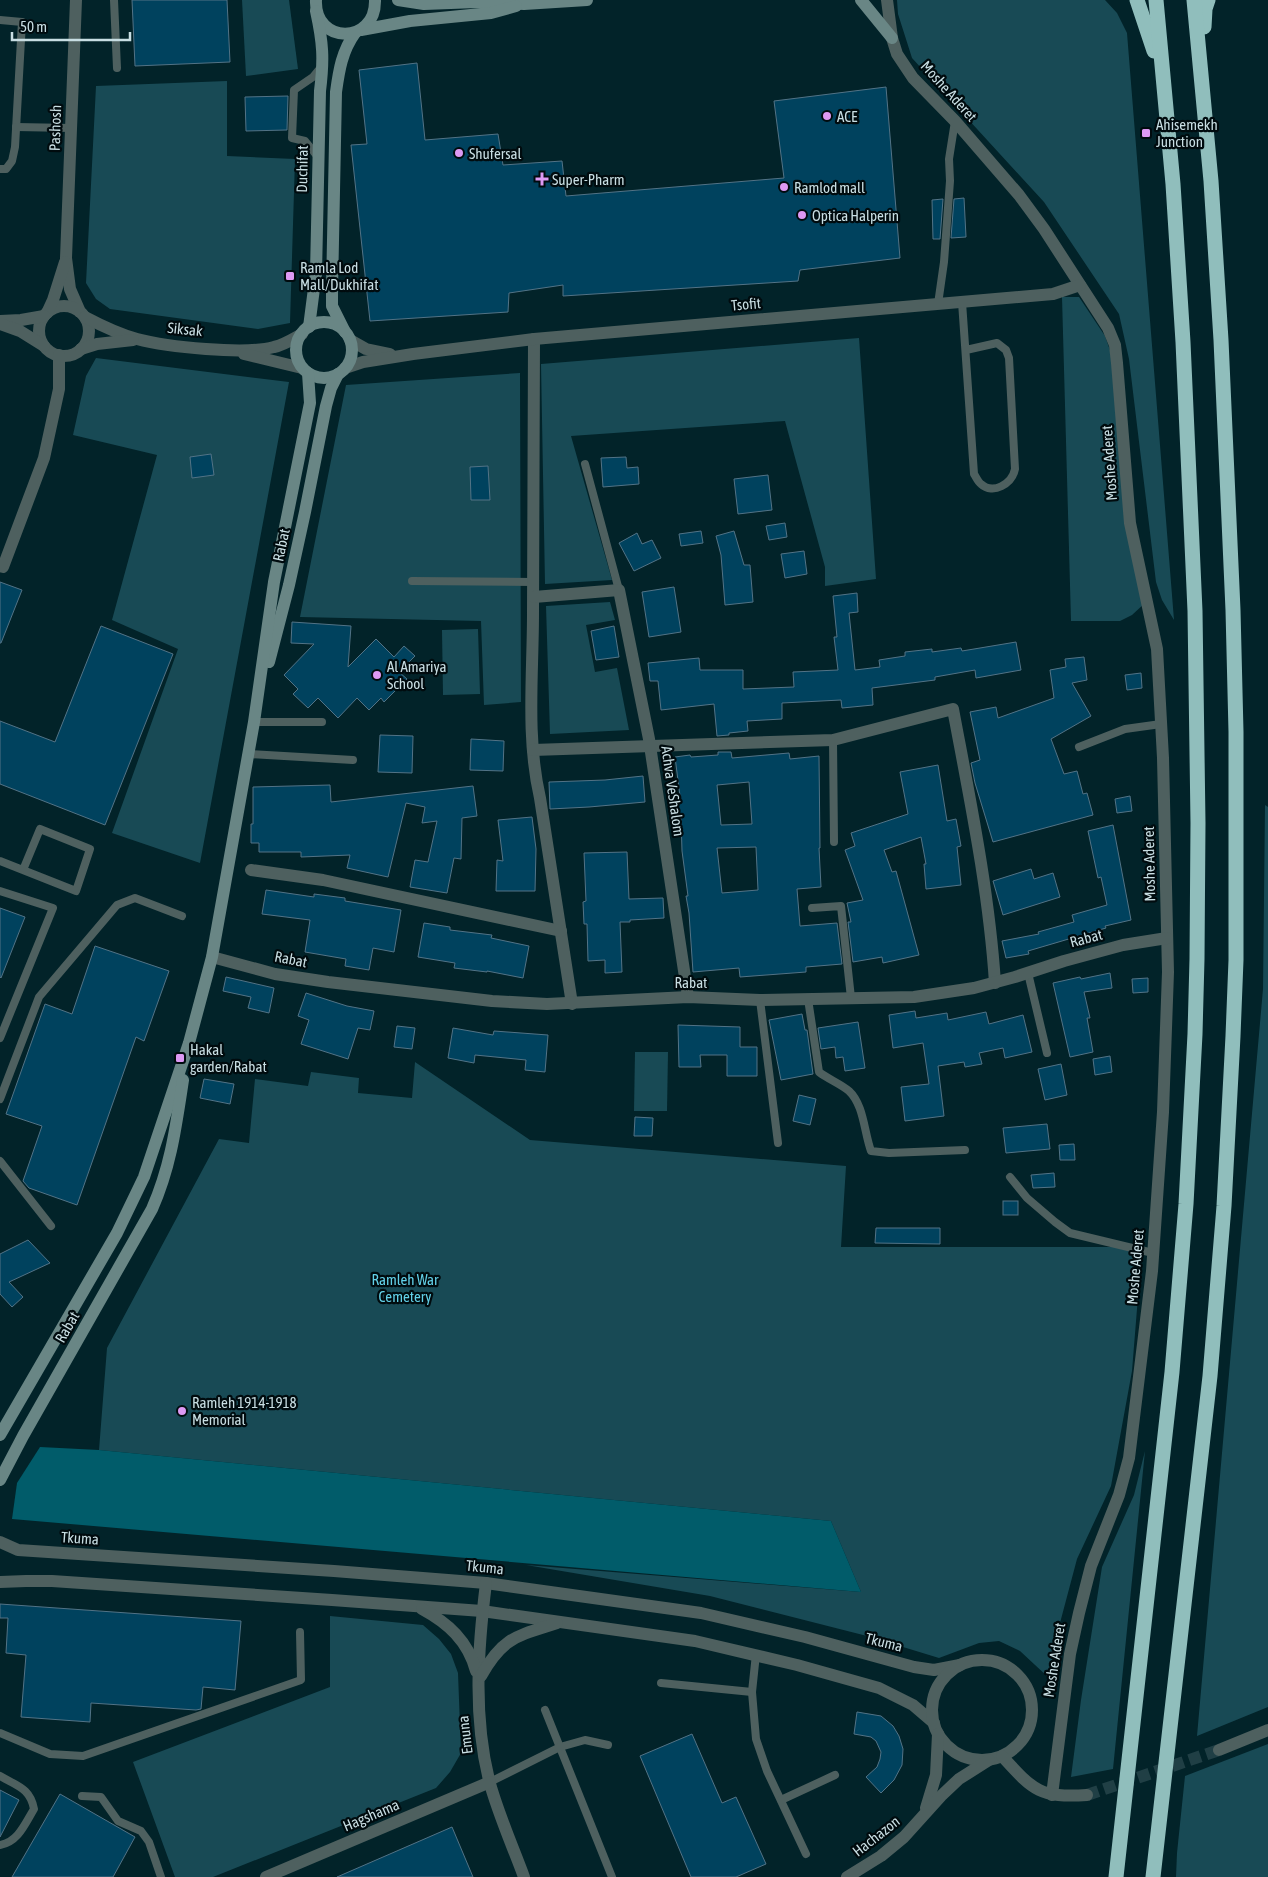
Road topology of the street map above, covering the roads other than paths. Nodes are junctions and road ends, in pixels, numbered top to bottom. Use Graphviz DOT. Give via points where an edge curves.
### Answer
graph roads {
  1 [pos="76,0"];
  2 [pos="114,0"];
  3 [pos="375,0"];
  4 [pos="398,0"];
  5 [pos="587,0"];
  6 [pos="861,0"];
  7 [pos="887,0"];
  8 [pos="1137,0"];
  9 [pos="1156,0"];
  10 [pos="1194,0"];
  11 [pos="1208,0"];
  12 [pos="316,3"];
  13 [pos="524,4"];
  14 [pos="0,20"];
  15 [pos="358,31"];
  16 [pos="892,38"];
  17 [pos="323,65"];
  18 [pos="1200,66"];
  19 [pos="117,68"];
  20 [pos="1163,81"];
  21 [pos="955,121"];
  22 [pos="16,127"];
  23 [pos="71,128"];
  24 [pos="319,158"];
  25 [pos="0,169"];
  26 [pos="66,258"];
  27 [pos="1080,285"];
  28 [pos="962,302"];
  29 [pos="938,304"];
  30 [pos="45,314"];
  31 [pos="82,314"];
  32 [pos="0,323"];
  33 [pos="305,331"];
  34 [pos="347,336"];
  35 [pos="138,339"];
  36 [pos="534,339"];
  37 [pos="44,346"];
  38 [pos="81,349"];
  39 [pos="229,350"];
  40 [pos="966,350"];
  41 [pos="413,354"];
  42 [pos="59,355"];
  43 [pos="305,371"];
  44 [pos="342,371"];
  45 [pos="585,464"];
  46 [pos="4,567"];
  47 [pos="412,581"];
  48 [pos="534,582"];
  49 [pos="619,590"];
  50 [pos="534,597"];
  51 [pos="254,722"];
  52 [pos="322,722"];
  53 [pos="1161,724"];
  54 [pos="832,740"];
  55 [pos="650,747"];
  56 [pos="1079,748"];
  57 [pos="533,750"];
  58 [pos="248,754"];
  59 [pos="353,760"];
  60 [pos="834,842"];
  61 [pos="0,862"];
  62 [pos="23,870"];
  63 [pos="252,870"];
  64 [pos="0,891"];
  65 [pos="812,908"];
  66 [pos="182,916"];
  67 [pos="561,930"];
  68 [pos="1167,938"];
  69 [pos="212,957"];
  70 [pos="1028,973"];
  71 [pos="995,983"];
  72 [pos="688,997"];
  73 [pos="851,998"];
  74 [pos="808,999"];
  75 [pos="760,1000"];
  76 [pos="572,1004"];
  77 [pos="0,1038"];
  78 [pos="189,1043"];
  79 [pos="1047,1053"];
  80 [pos="0,1098"];
  81 [pos="778,1143"];
  82 [pos="965,1150"];
  83 [pos="0,1161"];
  84 [pos="1010,1177"];
  85 [pos="51,1226"];
  86 [pos="1153,1253"];
  87 [pos="0,1435"];
  88 [pos="0,1480"];
  89 [pos="0,1542"];
  90 [pos="0,1582"];
  91 [pos="486,1583"];
  92 [pos="418,1606"];
  93 [pos="482,1612"];
  94 [pos="560,1622"];
  95 [pos="300,1632"];
  96 [pos="756,1654"];
  97 [pos="960,1665"];
  98 [pos="479,1680"];
  99 [pos="661,1683"];
  100 [pos="752,1692"];
  101 [pos="545,1710"];
  102 [pos="936,1728"];
  103 [pos="1268,1730"];
  104 [pos="0,1733"];
  105 [pos="608,1745"];
  106 [pos="560,1747"];
  107 [pos="1219,1750"];
  108 [pos="996,1758"];
  109 [pos="835,1775"];
  110 [pos="0,1776"];
  111 [pos="490,1782"];
  112 [pos="1052,1794"];
  113 [pos="1087,1795"];
  114 [pos="82,1796"];
  115 [pos="781,1800"];
  116 [pos="922,1818"];
  117 [pos="0,1845"];
  118 [pos="806,1854"];
  119 [pos="161,1877"];
  120 [pos="266,1877"];
  121 [pos="524,1877"];
  122 [pos="612,1877"];
  123 [pos="847,1877"];
  124 [pos="1114,1877"];
  125 [pos="1153,1877"];
  1 -- 23 [label="street, Pashosh"];
  2 -- 19 [label="lane"];
  3 -- 15 [label="street" via="372,17"];
  4 -- 13 [label="street" via="424,4"];
  5 -- 13 [label="street"];
  6 -- 16 [label="street"];
  7 -- 16 [label="street, Moshe Aderet"];
  8 -- 20 [label="highway"];
  9 -- 20 [label="highway"];
  10 -- 18 [label="highway"];
  11 -- 18 [label="highway"];
  12 -- 15 [label="street" via="320,20 327,28 345,34"];
  12 -- 17 [label="street, Duchifat" via="323,40"];
  13 -- 15 [label="street" via="491,13 410,21"];
  14 -- 22 [label="lane" via="22,22"];
  15 -- 34 [label="street" via="344,49 336,92 332,306"];
  16 -- 21 [label="street, Moshe Aderet" via="897,54 913,78"];
  17 -- 24 [label="street, Duchifat"];
  17 -- 24 [label="lane" via="313,77 294,90 292,138 305,141"];
  18 -- 125 [label="highway" via="1221,340 1233,610 1236,960 1225,1196 1210,1376"];
  20 -- 124 [label="highway" via="1183,342 1195,611 1198,796 1195,1034 1173,1362"];
  21 -- 27 [label="street, Moshe Aderet" via="1019,195"];
  21 -- 29 [label="lane"];
  22 -- 23 [label="lane"];
  22 -- 25 [label="lane" via="16,148 12,160 6,169"];
  23 -- 26 [label="street, Pashosh"];
  24 -- 33 [label="street, Duchifat" via="316,273"];
  26 -- 30 [label="street, Pashosh" via="53,300"];
  26 -- 31 [label="street, Pashosh" via="70,289"];
  27 -- 28 [label="street, Tsofit" via="1054,294"];
  27 -- 53 [label="street, Moshe Aderet" via="1108,328 1115,345 1130,523 1157,649"];
  28 -- 29 [label="street, Tsofit"];
  28 -- 40 [label="lane"];
  29 -- 36 [label="street, Tsofit"];
  30 -- 31 [label="street" via="67,306"];
  30 -- 32 [label="street"];
  30 -- 37 [label="street" via="39,331"];
  31 -- 35 [label="street, Siksak" via="108,329"];
  31 -- 38 [label="street" via="88,323 88,337"];
  32 -- 37 [label="street" via="20,330"];
  33 -- 34 [label="street" via="316,324 332,324"];
  33 -- 39 [label="street, Siksak" via="274,347"];
  33 -- 43 [label="street" via="298,340 296,355"];
  34 -- 41 [label="street, Tsofit" via="366,349 387,354"];
  34 -- 44 [label="street" via="352,355"];
  35 -- 38 [label="street, Siksak"];
  35 -- 39 [label="street, Siksak"];
  36 -- 41 [label="street, Tsofit"];
  36 -- 48 [label="street"];
  37 -- 42 [label="street"];
  38 -- 42 [label="street"];
  39 -- 43 [label="street, Siksak"];
  40 -- 40 [label="lane" via="974,474 981,485 1003,486 1014,475 1015,469 1009,358 1006,350 997,343"];
  41 -- 44 [label="street, Tsofit" via="363,362"];
  42 -- 46 [label="street" via="59,389 44,458"];
  43 -- 44 [label="street" via="323,378"];
  43 -- 51 [label="street, Rabat" via="310,403 274,582"];
  44 -- 51 [label="street, Rabat" via="331,388 326,406 289,585"];
  45 -- 49 [label="lane"];
  47 -- 48 [label="lane"];
  48 -- 50 [label="street"];
  49 -- 50 [label="street"];
  49 -- 55 [label="street, Achva VeShalom"];
  50 -- 57 [label="street" via="530,708"];
  51 -- 52 [label="lane"];
  51 -- 58 [label="street, Rabat"];
  53 -- 56 [label="lane" via="1126,729"];
  53 -- 68 [label="street, Moshe Aderet"];
  54 -- 55 [label="street"];
  54 -- 60 [label="lane"];
  54 -- 71 [label="street" via="953,710 986,894"];
  55 -- 57 [label="street"];
  55 -- 72 [label="street, Achva VeShalom"];
  57 -- 67 [label="street"];
  58 -- 59 [label="lane"];
  58 -- 69 [label="street, Rabat"];
  61 -- 62 [label="lane"];
  62 -- 62 [label="lane" via="76,891 90,848 40,829"];
  63 -- 67 [label="street" via="323,880"];
  64 -- 77 [label="lane" via="53,908"];
  65 -- 73 [label="lane" via="841,906"];
  66 -- 80 [label="lane" via="135,898 117,905 39,997"];
  67 -- 76 [label="street"];
  68 -- 70 [label="street, Rabat" via="1124,945"];
  68 -- 86 [label="street, Moshe Aderet" via="1163,1112"];
  69 -- 76 [label="street, Rabat" via="274,974 328,982 492,1001"];
  69 -- 78 [label="street, Rabat"];
  70 -- 71 [label="street, Rabat"];
  70 -- 79 [label="lane"];
  71 -- 73 [label="street, Rabat" via="914,997"];
  72 -- 75 [label="street, Rabat"];
  72 -- 76 [label="street, Rabat"];
  73 -- 74 [label="street, Rabat"];
  74 -- 75 [label="street, Rabat"];
  74 -- 82 [label="lane" via="819,1072 849,1091 860,1106 871,1151"];
  75 -- 81 [label="lane"];
  78 -- 87 [label="street, Rabat" via="134,1200"];
  78 -- 88 [label="street, Rabat" via="171,1152 156,1201"];
  83 -- 85 [label="lane"];
  84 -- 86 [label="lane" via="1027,1198 1070,1233"];
  86 -- 112 [label="street, Moshe Aderet" via="1129,1458 1119,1495 1091,1566 1077,1621"];
  89 -- 91 [label="street, Tkuma" via="18,1550"];
  90 -- 92 [label="street" via="26,1580"];
  91 -- 93 [label="street, Emuna"];
  91 -- 97 [label="street, Tkuma" via="701,1613 804,1636 914,1667 934,1670"];
  92 -- 93 [label="street"];
  92 -- 98 [label="street" via="452,1629 470,1653"];
  93 -- 94 [label="street"];
  93 -- 98 [label="street, Emuna"];
  94 -- 96 [label="street" via="695,1641"];
  94 -- 98 [label="street" via="518,1635 504,1644 492,1656"];
  95 -- 104 [label="lane" via="301,1680 83,1756 50,1754"];
  96 -- 100 [label="lane"];
  96 -- 102 [label="street" via="879,1688 913,1706"];
  97 -- 102 [label="street" via="946,1675 936,1689 932,1706"];
  97 -- 108 [label="street" via="975,1660 991,1660 1019,1675 1028,1688 1032,1704 1026,1735 1015,1747"];
  98 -- 111 [label="street, Emuna" via="480,1728"];
  99 -- 100 [label="lane"];
  100 -- 115 [label="lane" via="756,1739"];
  101 -- 106 [label="lane"];
  102 -- 108 [label="street" via="948,1746 960,1755 974,1759"];
  102 -- 116 [label="street, Hachazon" via="936,1775"];
  103 -- 107 [label="street"];
  105 -- 106 [label="lane" via="585,1740"];
  106 -- 111 [label="lane"];
  106 -- 122 [label="lane"];
  108 -- 112 [label="street" via="1030,1785"];
  108 -- 116 [label="street, Hachazon" via="959,1779"];
  109 -- 115 [label="lane"];
  110 -- 117 [label="lane" via="27,1792 34,1809 15,1838"];
  111 -- 120 [label="street, Hagshama"];
  111 -- 121 [label="street, Emuna"];
  112 -- 113 [label="street"];
  114 -- 119 [label="lane" via="101,1796 118,1821 141,1831 149,1842"];
  115 -- 118 [label="lane"];
  116 -- 123 [label="street, Hachazon" via="881,1856"];
}
